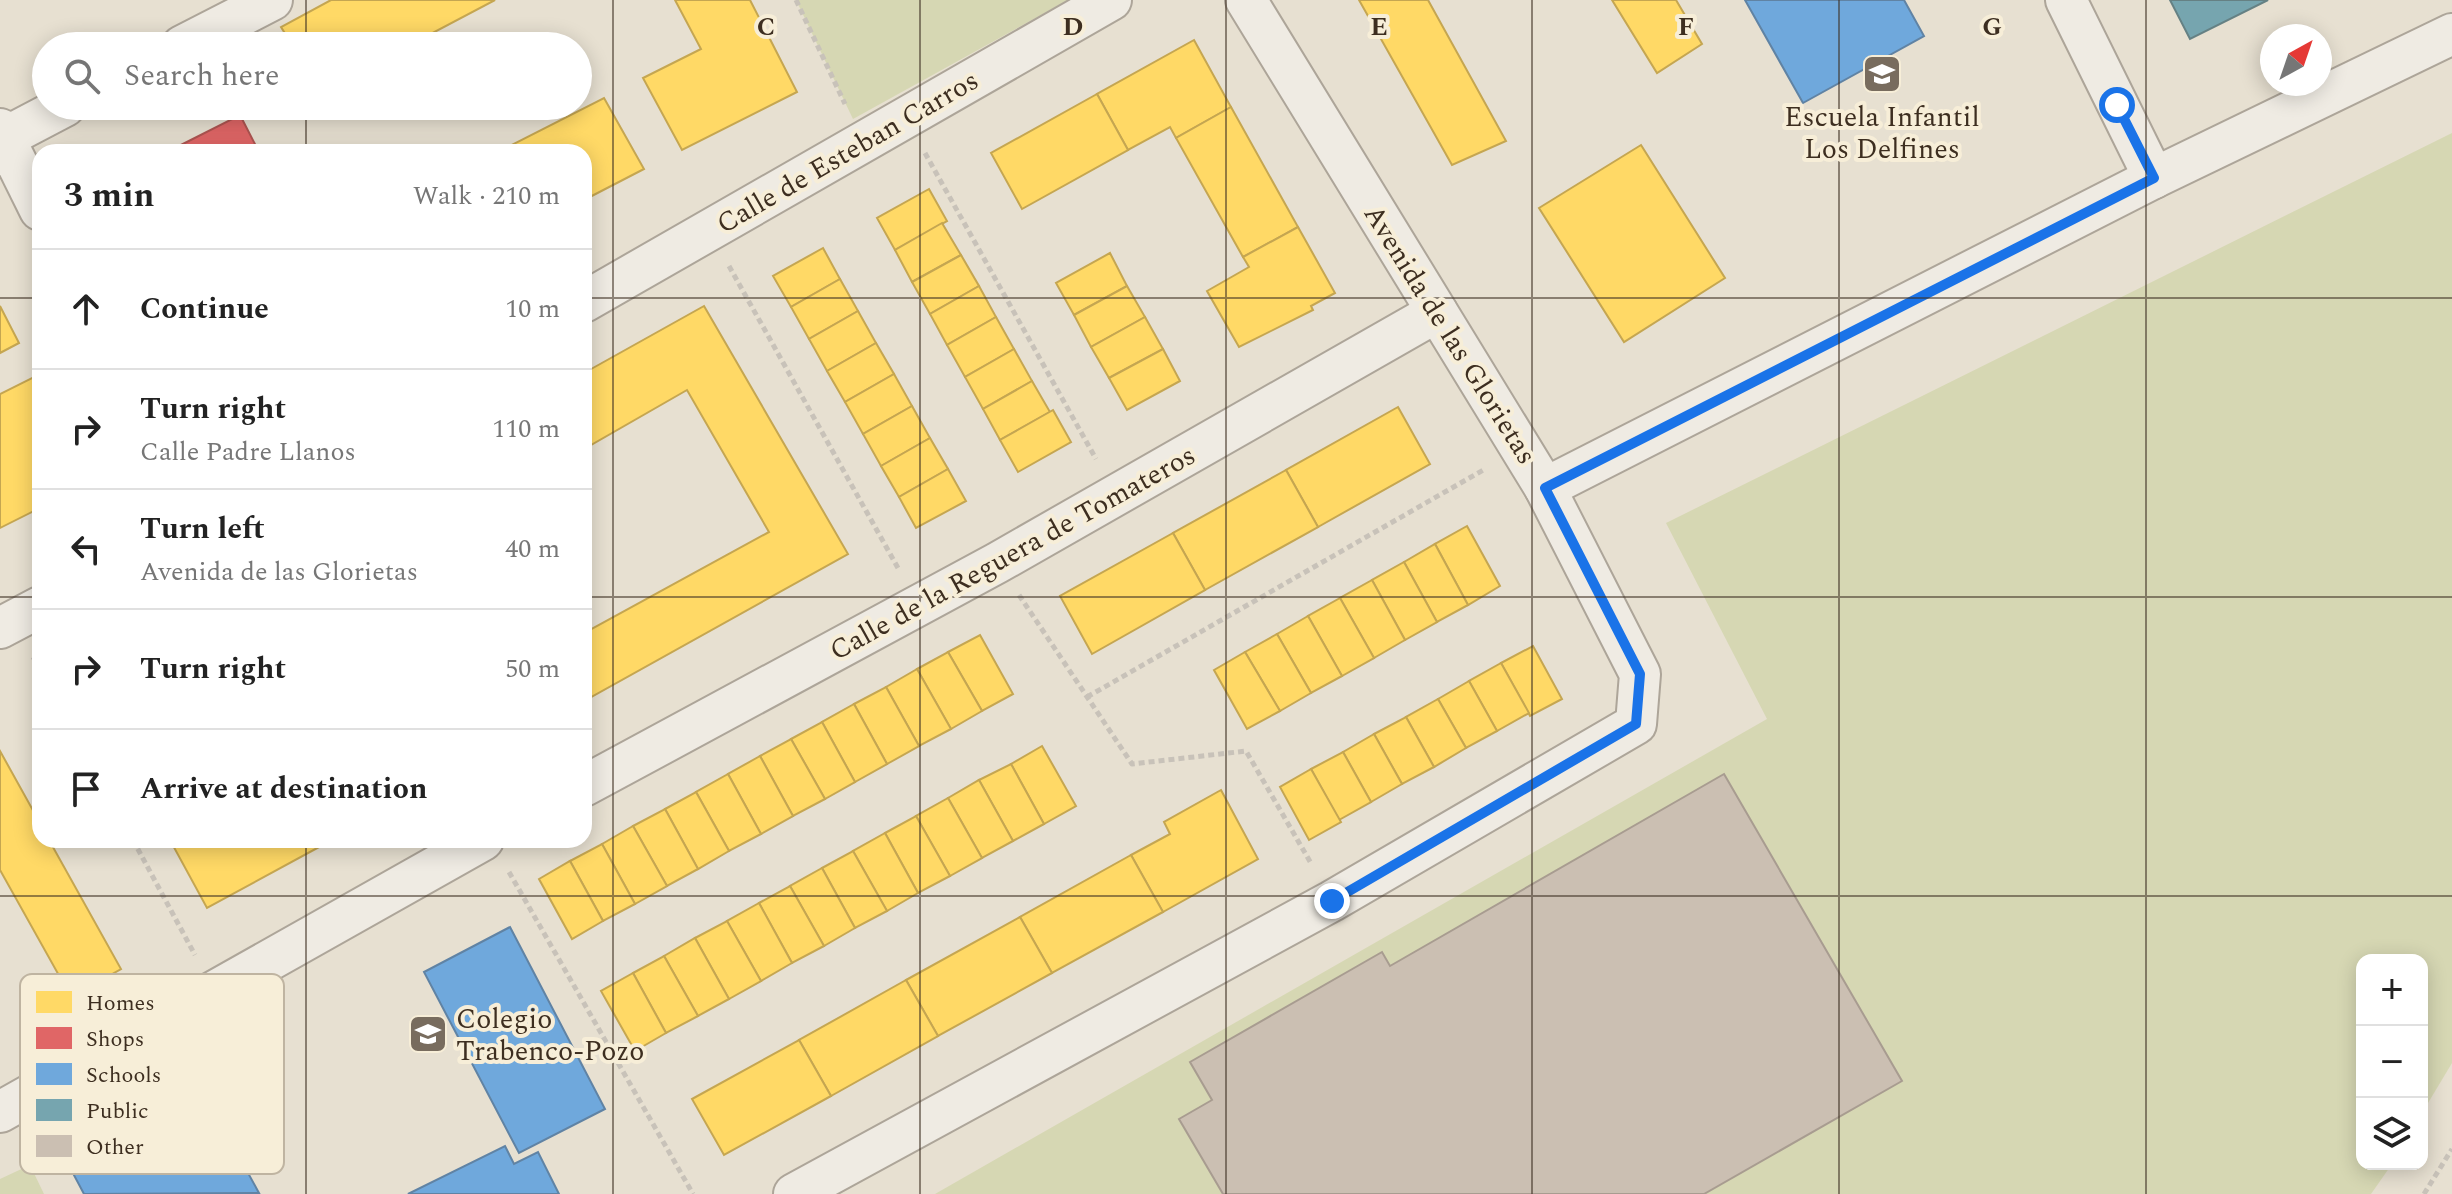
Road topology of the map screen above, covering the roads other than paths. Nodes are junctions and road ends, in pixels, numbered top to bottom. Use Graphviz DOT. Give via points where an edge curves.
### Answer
graph roads {
  1 [pos="272,0"];
  2 [pos="1111,0"];
  3 [pos="1246,0"];
  4 [pos="2066,0"];
  5 [pos="209,32"];
  6 [pos="2452,34"];
  7 [pos="34,120"];
  8 [pos="2,134"];
  9 [pos="2154,178"];
  10 [pos="32,194"];
  11 [pos="592,297"];
  12 [pos="1437,312"];
  13 [pos="1545,488"];
  14 [pos="32,611"];
  15 [pos="0,628"];
  16 [pos="592,782"];
  17 [pos="495,854"];
  18 [pos="250,974"];
  19 [pos="794,1194"];
  1 -- 5 [label="street"];
  2 -- 11 [label="street, Calle de Esteban Carros"];
  3 -- 12 [label="street, Avenida de las Glorietas"];
  4 -- 9 [label="street"];
  6 -- 9 [label="street"];
  7 -- 8 [label="street"];
  8 -- 10 [label="street"];
  9 -- 13 [label="street"];
  12 -- 13 [label="street, Avenida de las Glorietas"];
  12 -- 16 [label="street, Calle de la Reguera de Tomateros" via="997,563"];
  13 -- 19 [label="street, Avenida de las Glorietas" via="1640,674 1636,724 1332,901"];
  14 -- 15 [label="street"];
  17 -- 18 [label="street"];
}
